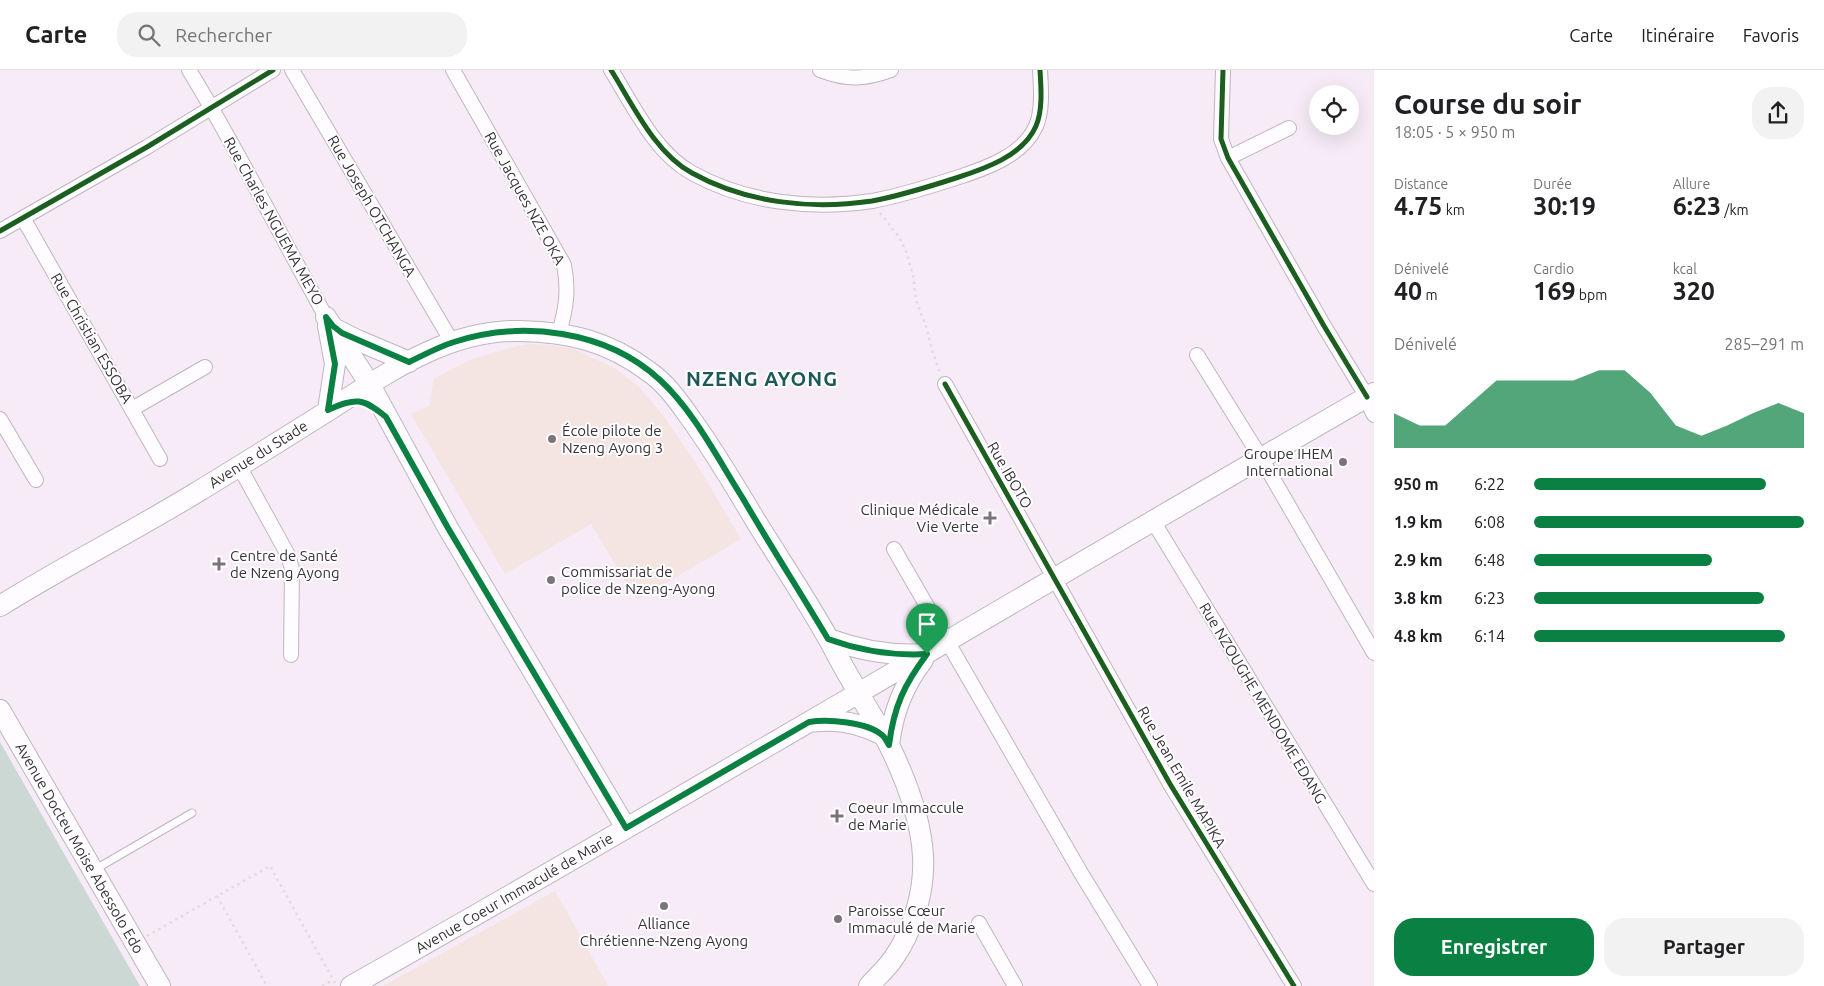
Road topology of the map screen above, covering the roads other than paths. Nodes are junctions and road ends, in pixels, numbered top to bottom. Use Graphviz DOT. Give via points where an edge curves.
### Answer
graph roads {
  1 [pos="189,70"];
  2 [pos="273,70"];
  3 [pos="292,70"];
  4 [pos="453,70"];
  5 [pos="612,70"];
  6 [pos="820,70"];
  7 [pos="891,70"];
  8 [pos="1040,70"];
  9 [pos="1223,70"];
  10 [pos="212,108"];
  11 [pos="1289,128"];
  12 [pos="1228,158"];
  13 [pos="23,218"];
  14 [pos="0,231"];
  15 [pos="326,317"];
  16 [pos="559,333"];
  17 [pos="452,342"];
  18 [pos="1196,355"];
  19 [pos="402,365"];
  20 [pos="205,367"];
  21 [pos="370,383"];
  22 [pos="945,384"];
  23 [pos="1370,401"];
  24 [pos="132,409"];
  25 [pos="328,410"];
  26 [pos="386,417"];
  27 [pos="0,419"];
  28 [pos="1261,458"];
  29 [pos="160,459"];
  30 [pos="240,466"];
  31 [pos="36,480"];
  32 [pos="1153,521"];
  33 [pos="894,548"];
  34 [pos="1053,578"];
  35 [pos="0,606"];
  36 [pos="947,642"];
  37 [pos="832,645"];
  38 [pos="1374,652"];
  39 [pos="927,654"];
  40 [pos="291,655"];
  41 [pos="858,694"];
  42 [pos="0,710"];
  43 [pos="817,718"];
  44 [pos="886,740"];
  45 [pos="192,813"];
  46 [pos="626,828"];
  47 [pos="94,870"];
  48 [pos="1374,884"];
  49 [pos="979,923"];
  50 [pos="342,983"];
  51 [pos="160,986"];
  52 [pos="869,986"];
  53 [pos="1015,986"];
  54 [pos="1150,986"];
  55 [pos="1294,986"];
  1 -- 10 [label="street, Rue Charles NGUEMA MEYO"];
  2 -- 10 [label="street"];
  3 -- 17 [label="street, Rue Joseph OTCHANGA"];
  4 -- 16 [label="street, Rue Jacques NZE OKA" via="564,265 567,298"];
  5 -- 8 [label="street" via="656,141 676,162 733,191 774,201 822,204 875,200 916,190 968,174 1007,157 1021,146 1036,126"];
  6 -- 7 [label="street" via="854,78"];
  9 -- 12 [label="street" via="1221,139"];
  10 -- 13 [label="street"];
  10 -- 15 [label="street, Rue Charles NGUEMA MEYO"];
  11 -- 12 [label="street"];
  12 -- 23 [label="street"];
  13 -- 14 [label="street"];
  13 -- 24 [label="street, Rue Christian ESSOBA"];
  15 -- 19 [label="main road" via="342,333"];
  15 -- 21 [label="main road, Rue Charles NGUEMA MEYO"];
  15 -- 25 [label="main road" via="335,364"];
  16 -- 17 [label="main road, Avenue du Stade" via="496,332"];
  16 -- 37 [label="main road, Avenue du Stade" via="584,338 617,351 650,371 666,387 705,438"];
  17 -- 19 [label="main road, Avenue du Stade"];
  18 -- 28 [label="street"];
  19 -- 21 [label="main road, Avenue du Stade"];
  19 -- 26 [label="main road" via="388,382 384,393"];
  20 -- 24 [label="street"];
  21 -- 25 [label="main road, Avenue du Stade"];
  21 -- 26 [label="main road, Rue Charles NGUEMA MEYO"];
  22 -- 34 [label="street, Rue IBOTO"];
  23 -- 28 [label="main road, Avenue Coeur Immaculé de Marie"];
  24 -- 29 [label="street, Rue Christian ESSOBA"];
  25 -- 26 [label="main road" via="350,401 361,402"];
  25 -- 30 [label="main road, Avenue du Stade"];
  26 -- 46 [label="main road, Rue Charles NGUEMA MEYO"];
  27 -- 31 [label="street"];
  28 -- 32 [label="main road, Avenue Coeur Immaculé de Marie"];
  28 -- 38 [label="street"];
  30 -- 35 [label="main road, Avenue du Stade"];
  30 -- 40 [label="street" via="288,555 292,569"];
  32 -- 34 [label="main road, Avenue Coeur Immaculé de Marie"];
  32 -- 48 [label="street, Rue NZOUGHE MENDOME EDANG"];
  33 -- 36 [label="street"];
  34 -- 36 [label="main road, Avenue Coeur Immaculé de Marie"];
  34 -- 55 [label="street, Rue Jean Emile MAPIKA" via="1170,784"];
  36 -- 39 [label="main road, Avenue Coeur Immaculé de Marie"];
  36 -- 54 [label="street" via="1080,874"];
  37 -- 39 [label="main road" via="879,653"];
  37 -- 41 [label="main road, Avenue du Stade"];
  37 -- 43 [label="main road" via="838,687 836,696"];
  39 -- 41 [label="main road, Avenue Coeur Immaculé de Marie"];
  39 -- 44 [label="main road" via="903,690"];
  41 -- 43 [label="main road, Avenue Coeur Immaculé de Marie"];
  41 -- 44 [label="main road, Avenue du Stade"];
  42 -- 47 [label="main road, Avenue Docteu Moise Abessolo Edo"];
  43 -- 44 [label="main road" via="867,728"];
  43 -- 46 [label="main road, Avenue Coeur Immaculé de Marie"];
  44 -- 52 [label="main road, Avenue du Stade" via="916,816 923,881 908,932 894,957"];
  45 -- 47 [label="lane"];
  46 -- 50 [label="main road, Avenue Coeur Immaculé de Marie"];
  47 -- 51 [label="main road, Avenue Docteu Moise Abessolo Edo"];
  49 -- 53 [label="street"];
}
